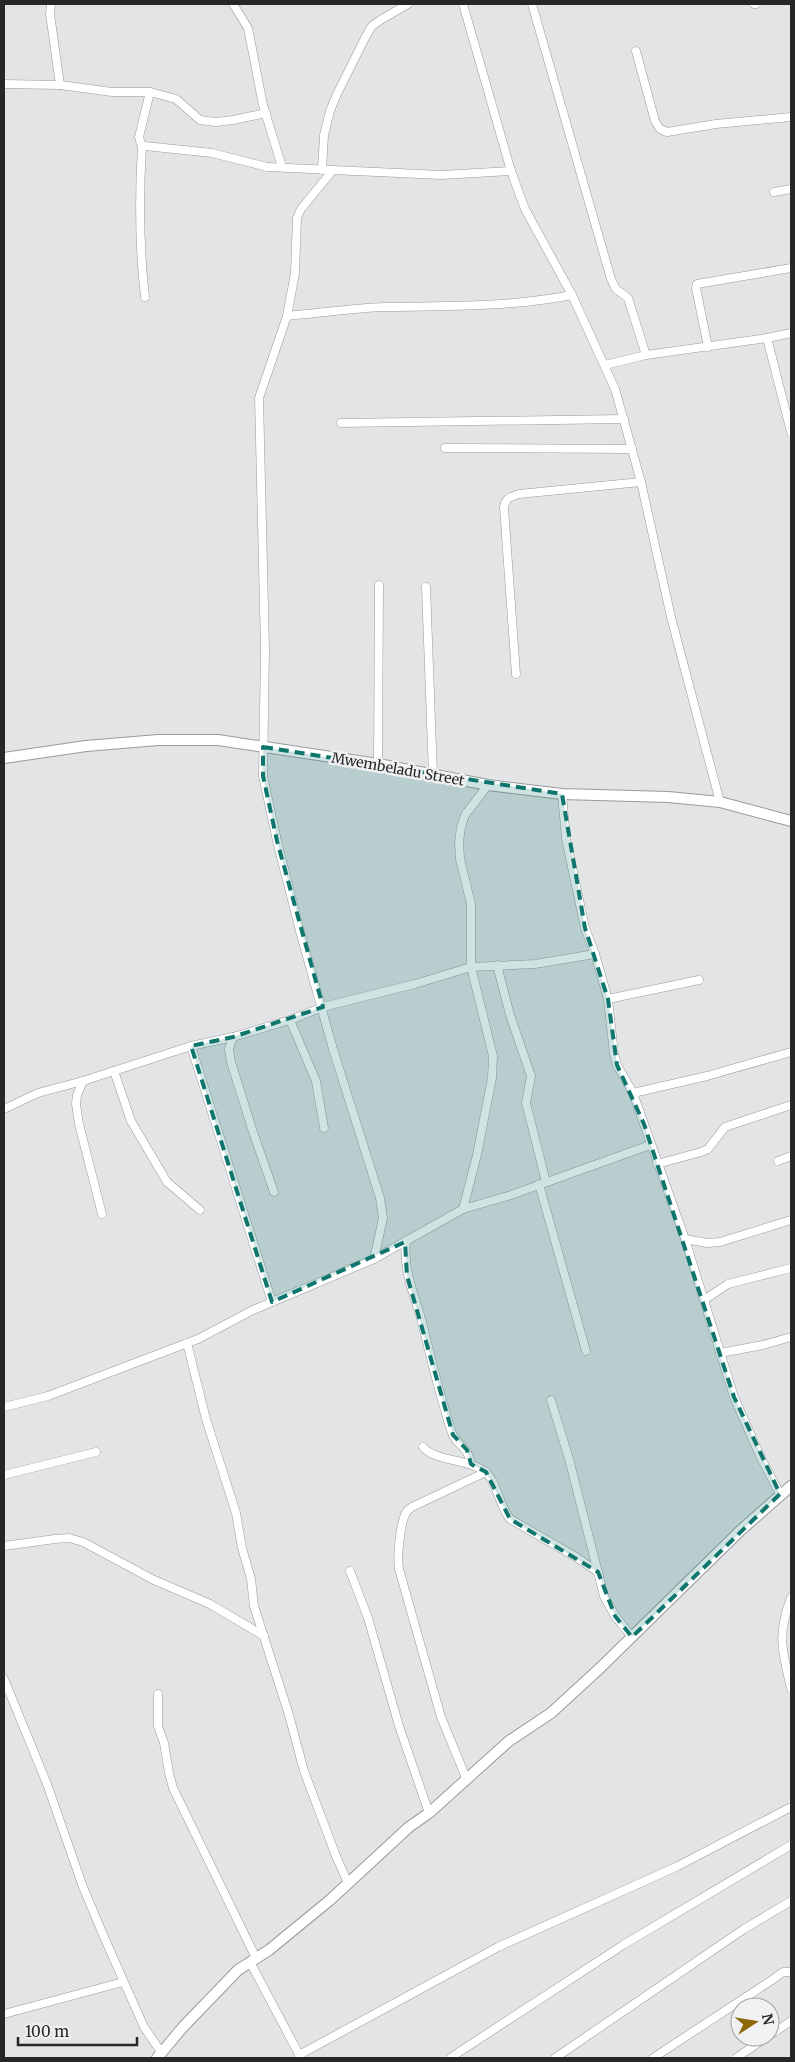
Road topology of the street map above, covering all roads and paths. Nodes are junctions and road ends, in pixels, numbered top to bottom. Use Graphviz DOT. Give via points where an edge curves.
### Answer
graph roads {
  1 [pos="51,4"];
  2 [pos="234,4"];
  3 [pos="408,4"];
  4 [pos="463,4"];
  5 [pos="532,4"];
  6 [pos="636,51"];
  7 [pos="4,84"];
  8 [pos="60,85"];
  9 [pos="150,92"];
  10 [pos="266,113"];
  11 [pos="791,117"];
  12 [pos="142,146"];
  13 [pos="282,167"];
  14 [pos="322,170"];
  15 [pos="333,170"];
  16 [pos="511,171"];
  17 [pos="791,189"];
  18 [pos="774,192"];
  19 [pos="791,268"];
  20 [pos="572,295"];
  21 [pos="145,296"];
  22 [pos="287,316"];
  23 [pos="791,333"];
  24 [pos="767,338"];
  25 [pos="708,347"];
  26 [pos="646,355"];
  27 [pos="606,365"];
  28 [pos="624,419"];
  29 [pos="341,422"];
  30 [pos="791,432"];
  31 [pos="445,448"];
  32 [pos="632,449"];
  33 [pos="641,482"];
  34 [pos="380,585"];
  35 [pos="426,587"];
  36 [pos="516,674"];
  37 [pos="263,747"];
  38 [pos="4,758"];
  39 [pos="378,764"];
  40 [pos="434,775"];
  41 [pos="488,785"];
  42 [pos="562,794"];
  43 [pos="720,802"];
  44 [pos="791,822"];
  45 [pos="596,954"];
  46 [pos="497,965"];
  47 [pos="471,967"];
  48 [pos="699,980"];
  49 [pos="608,999"];
  50 [pos="322,1007"];
  51 [pos="290,1020"];
  52 [pos="233,1037"];
  53 [pos="191,1046"];
  54 [pos="791,1052"];
  55 [pos="114,1071"];
  56 [pos="83,1081"];
  57 [pos="633,1093"];
  58 [pos="791,1105"];
  59 [pos="4,1108"];
  60 [pos="324,1128"];
  61 [pos="650,1145"];
  62 [pos="791,1156"];
  63 [pos="778,1161"];
  64 [pos="657,1164"];
  65 [pos="543,1183"];
  66 [pos="274,1192"];
  67 [pos="463,1209"];
  68 [pos="200,1210"];
  69 [pos="102,1214"];
  70 [pos="791,1220"];
  71 [pos="685,1239"];
  72 [pos="406,1241"];
  73 [pos="374,1259"];
  74 [pos="791,1268"];
  75 [pos="704,1300"];
  76 [pos="272,1302"];
  77 [pos="791,1337"];
  78 [pos="187,1343"];
  79 [pos="586,1350"];
  80 [pos="720,1353"];
  81 [pos="551,1400"];
  82 [pos="4,1407"];
  83 [pos="423,1447"];
  84 [pos="96,1452"];
  85 [pos="471,1464"];
  86 [pos="486,1472"];
  87 [pos="4,1475"];
  88 [pos="791,1486"];
  89 [pos="780,1494"];
  90 [pos="4,1546"];
  91 [pos="350,1572"];
  92 [pos="598,1572"];
  93 [pos="791,1598"];
  94 [pos="264,1636"];
  95 [pos="632,1637"];
  96 [pos="4,1679"];
  97 [pos="791,1688"];
  98 [pos="158,1694"];
  99 [pos="468,1780"];
  100 [pos="791,1807"];
  101 [pos="429,1813"];
  102 [pos="791,1845"];
  103 [pos="348,1883"];
  104 [pos="791,1901"];
  105 [pos="253,1960"];
  106 [pos="791,1972"];
  107 [pos="123,1982"];
  108 [pos="4,2014"];
  109 [pos="791,2021"];
  110 [pos="780,2028"];
  111 [pos="752,2047"];
  112 [pos="159,2055"];
  113 [pos="300,2057"];
  114 [pos="450,2058"];
  115 [pos="555,2058"];
  116 [pos="653,2058"];
  117 [pos="736,2058"];
  1 -- 8 [label="street"];
  2 -- 10 [label="street" via="248,28"];
  3 -- 14 [label="street" via="372,26 366,36 330,112 324,134"];
  4 -- 16 [label="street"];
  5 -- 26 [label="street" via="611,279 616,289 628,298"];
  6 -- 11 [label="street" via="655,121 660,129 667,132"];
  7 -- 8 [label="street"];
  8 -- 9 [label="street" via="112,92"];
  9 -- 10 [label="street" via="176,99 200,120 216,122"];
  9 -- 12 [label="street" via="139,137"];
  10 -- 13 [label="street"];
  12 -- 13 [label="street" via="212,152 257,165"];
  12 -- 21 [label="street" via="140,255"];
  13 -- 14 [label="street"];
  14 -- 15 [label="street"];
  15 -- 16 [label="street" via="442,176"];
  15 -- 22 [label="street" via="301,209 298,218 295,273"];
  16 -- 20 [label="street" via="525,209"];
  17 -- 18 [label="street"];
  19 -- 25 [label="street" via="697,284"];
  20 -- 22 [label="street" via="492,306 383,308"];
  20 -- 27 [label="street"];
  22 -- 37 [label="street" via="262,388 258,410 265,650"];
  23 -- 24 [label="street"];
  24 -- 25 [label="street"];
  24 -- 30 [label="street"];
  25 -- 26 [label="street"];
  26 -- 27 [label="street"];
  27 -- 28 [label="street"];
  28 -- 29 [label="street"];
  28 -- 32 [label="street"];
  31 -- 32 [label="street"];
  32 -- 33 [label="street"];
  33 -- 36 [label="street" via="519,494 505,501"];
  33 -- 43 [label="street" via="671,617"];
  34 -- 39 [label="street"];
  35 -- 40 [label="street"];
  37 -- 38 [label="street, Mwembeladu Street" via="218,740 158,740"];
  37 -- 39 [label="street, Mwembeladu Street"];
  37 -- 50 [label="street" via="263,776 277,841"];
  39 -- 40 [label="street, Mwembeladu Street"];
  40 -- 41 [label="street, Mwembeladu Street"];
  41 -- 42 [label="street, Mwembeladu Street"];
  41 -- 47 [label="street" via="460,827 460,860 471,904"];
  42 -- 43 [label="street, Mwembeladu Street"];
  42 -- 45 [label="street" via="566,839 583,918"];
  43 -- 44 [label="street, Mwembeladu Street"];
  45 -- 46 [label="street" via="535,964"];
  45 -- 49 [label="street"];
  46 -- 47 [label="street"];
  46 -- 65 [label="street" via="529,1068 531,1082 526,1103"];
  47 -- 50 [label="street"];
  47 -- 67 [label="street" via="494,1056 477,1156"];
  48 -- 49 [label="street"];
  49 -- 57 [label="street" via="614,1054"];
  50 -- 51 [label="street"];
  50 -- 73 [label="street" via="380,1198 383,1218"];
  51 -- 52 [label="street"];
  51 -- 60 [label="street" via="316,1081"];
  52 -- 53 [label="street"];
  52 -- 66 [label="street" via="229,1049 231,1062"];
  53 -- 55 [label="street"];
  53 -- 76 [label="street"];
  54 -- 57 [label="street"];
  55 -- 56 [label="street"];
  55 -- 68 [label="street" via="131,1120 162,1174"];
  56 -- 59 [label="street" via="38,1093"];
  56 -- 69 [label="street" via="76,1104"];
  57 -- 61 [label="street"];
  58 -- 64 [label="street" via="725,1127 708,1149"];
  61 -- 64 [label="street"];
  61 -- 65 [label="street"];
  62 -- 63 [label="street"];
  64 -- 71 [label="street"];
  65 -- 67 [label="street"];
  65 -- 79 [label="street"];
  67 -- 72 [label="street"];
  70 -- 71 [label="street" via="720,1242"];
  71 -- 75 [label="street"];
  72 -- 73 [label="street"];
  72 -- 85 [label="street" via="407,1276 434,1373 453,1435 466,1450"];
  73 -- 76 [label="street"];
  74 -- 75 [label="street" via="728,1284"];
  75 -- 80 [label="street"];
  76 -- 78 [label="street"];
  77 -- 80 [label="street"];
  78 -- 82 [label="street" via="48,1396"];
  78 -- 94 [label="street" via="206,1419 236,1513 254,1606"];
  80 -- 89 [label="street" via="745,1423"];
  81 -- 92 [label="street"];
  83 -- 85 [label="street" via="429,1452"];
  84 -- 87 [label="street"];
  85 -- 86 [label="street"];
  86 -- 92 [label="street" via="510,1519"];
  86 -- 99 [label="street" via="407,1510 398,1556 441,1717"];
  88 -- 89 [label="street"];
  89 -- 95 [label="street"];
  90 -- 94 [label="street" via="69,1538 84,1542 154,1580 210,1604"];
  91 -- 101 [label="street" via="368,1618 399,1726"];
  92 -- 95 [label="street" via="604,1596"];
  93 -- 97 [label="street" via="781,1633"];
  94 -- 103 [label="street" via="304,1771"];
  95 -- 99 [label="street" via="551,1713 510,1741"];
  96 -- 107 [label="street" via="47,1784 83,1887"];
  98 -- 105 [label="street" via="158,1726 173,1788"];
  99 -- 101 [label="street"];
  100 -- 113 [label="street" via="678,1866 498,1947"];
  101 -- 103 [label="street"];
  102 -- 114 [label="street" via="623,1945"];
  103 -- 105 [label="street" via="299,1926"];
  104 -- 115 [label="street" via="744,1928"];
  105 -- 112 [label="street" via="229,1980"];
  105 -- 113 [label="street"];
  106 -- 116 [label="street" via="783,1972"];
  107 -- 108 [label="street"];
  107 -- 112 [label="street"];
  109 -- 110 [label="street"];
  111 -- 117 [label="street"];
}
